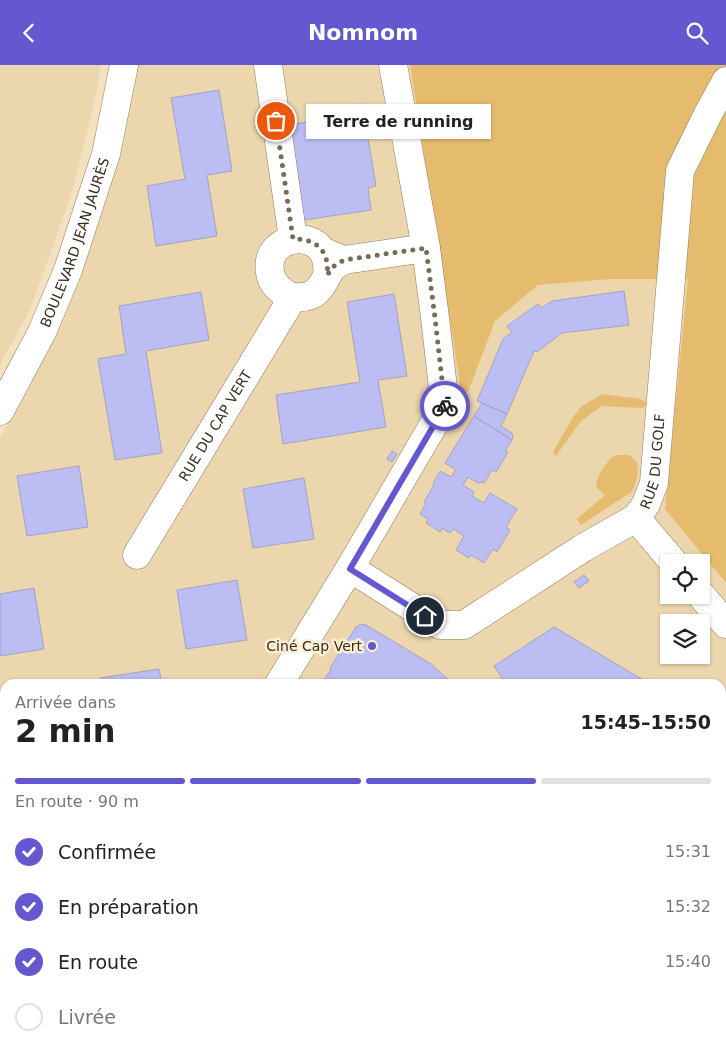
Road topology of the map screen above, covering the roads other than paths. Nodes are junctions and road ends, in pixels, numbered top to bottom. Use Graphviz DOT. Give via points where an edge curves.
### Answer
graph roads {
  1 [pos="268,65"];
  2 [pos="393,65"];
  3 [pos="123,66"];
  4 [pos="726,81"];
  5 [pos="293,239"];
  6 [pos="426,248"];
  7 [pos="331,262"];
  8 [pos="293,297"];
  9 [pos="0,411"];
  10 [pos="636,518"];
  11 [pos="666,554"];
  12 [pos="137,555"];
  13 [pos="350,569"];
  14 [pos="709,604"];
  15 [pos="726,624"];
  16 [pos="282,679"];
  1 -- 5 [label="street"];
  2 -- 6 [label="street"];
  3 -- 9 [label="street, BOULEVARD JEAN JAURÈS" via="106,154 68,270 42,332"];
  4 -- 10 [label="street, RUE DU GOLF" via="680,171 654,483"];
  5 -- 7 [label="street" via="316,244"];
  5 -- 8 [label="street" via="276,249 269,268 276,286"];
  6 -- 7 [label="street"];
  6 -- 13 [label="street" via="445,405"];
  7 -- 8 [label="street" via="318,291"];
  8 -- 12 [label="street, RUE DU CAP VERT"];
  10 -- 11 [label="street"];
  10 -- 13 [label="street, RUE DU GOLF" via="582,548 464,625 440,625"];
  13 -- 16 [label="street"];
  14 -- 15 [label="street"];
}
